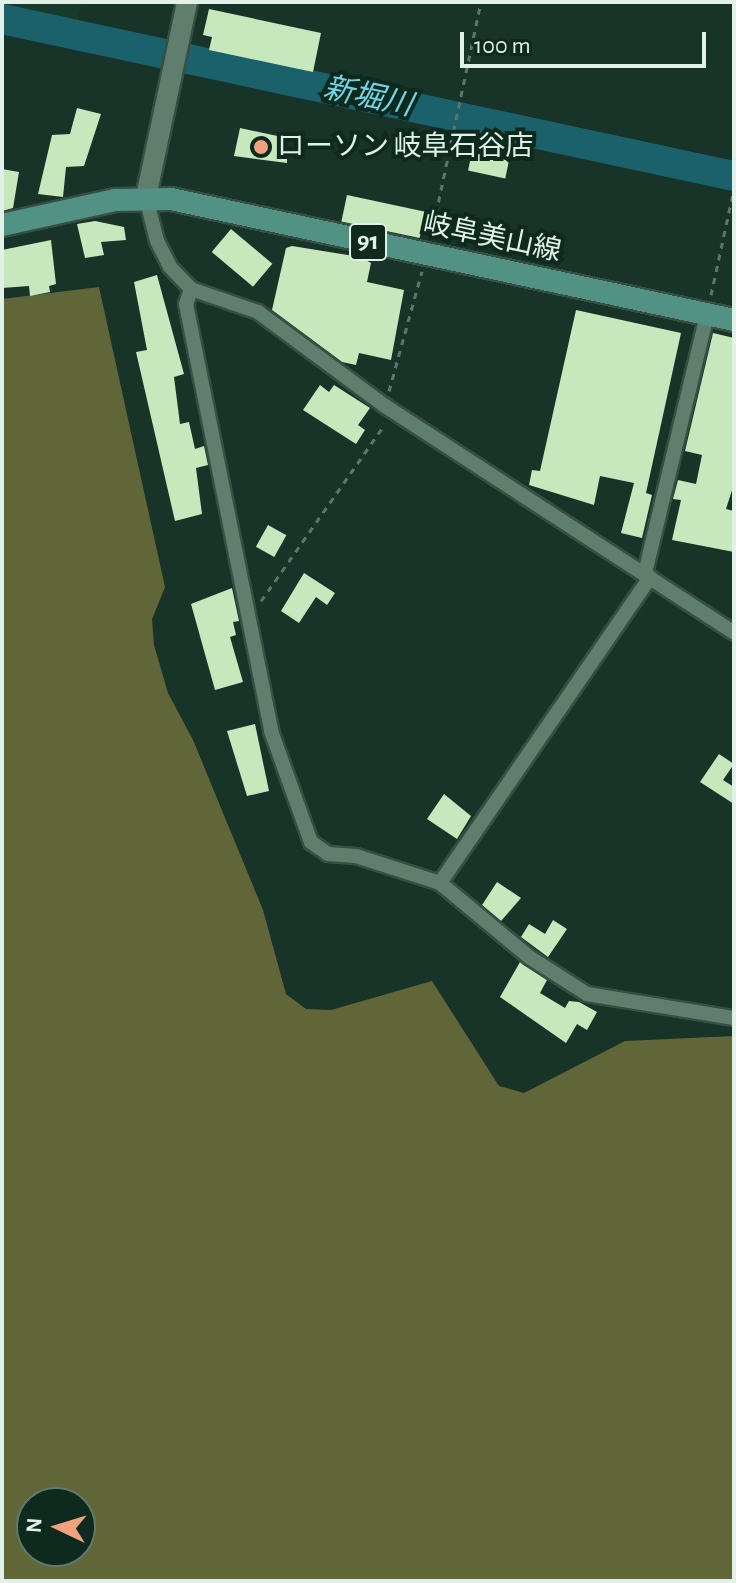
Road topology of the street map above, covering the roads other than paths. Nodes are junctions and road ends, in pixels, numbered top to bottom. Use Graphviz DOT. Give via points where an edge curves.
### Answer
graph roads {
  1 [pos="187,2"];
  2 [pos="146,197"];
  3 [pos="2,225"];
  4 [pos="191,289"];
  5 [pos="707,314"];
  6 [pos="734,320"];
  7 [pos="647,575"];
  8 [pos="734,633"];
  9 [pos="440,883"];
  10 [pos="734,1018"];
  1 -- 2 [label="street"];
  2 -- 3 [label="main road, 岐阜美山線 / 91"];
  2 -- 4 [label="street" via="157,241 170,267"];
  2 -- 5 [label="main road, 岐阜美山線 / 91"];
  4 -- 7 [label="street" via="258,312 390,408"];
  4 -- 9 [label="street" via="186,304 251,610 271,731 311,842 328,854 385,863"];
  5 -- 6 [label="main road, 岐阜美山線 / 91"];
  5 -- 7 [label="street"];
  7 -- 8 [label="street"];
  7 -- 9 [label="street"];
  9 -- 10 [label="street" via="529,957 587,994"];
}
